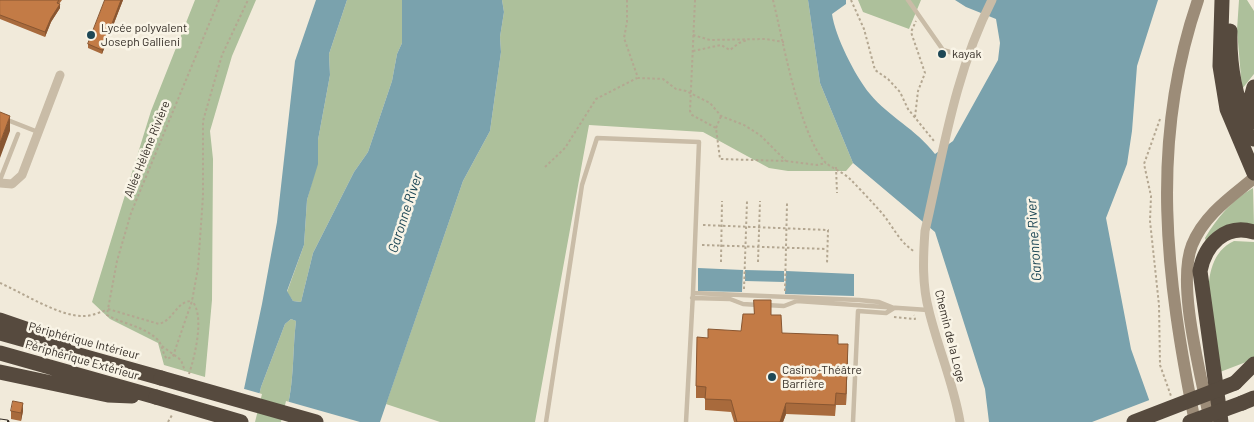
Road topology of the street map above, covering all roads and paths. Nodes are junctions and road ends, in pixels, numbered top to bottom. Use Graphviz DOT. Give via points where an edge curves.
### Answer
graph roads {
  1 [pos="219,0"];
  2 [pos="248,0"];
  3 [pos="627,0"];
  4 [pos="695,0"];
  5 [pos="773,0"];
  6 [pos="851,0"];
  7 [pos="908,0"];
  8 [pos="992,0"];
  9 [pos="998,0"];
  10 [pos="1198,0"];
  11 [pos="1222,0"];
  12 [pos="1232,0"];
  13 [pos="918,15"];
  14 [pos="983,23"];
  15 [pos="693,35"];
  16 [pos="750,39"];
  17 [pos="784,42"];
  18 [pos="693,51"];
  19 [pos="967,57"];
  20 [pos="60,75"];
  21 [pos="638,78"];
  22 [pos="1254,86"];
  23 [pos="691,93"];
  24 [pos="954,108"];
  25 [pos="1227,109"];
  26 [pos="721,116"];
  27 [pos="0,117"];
  28 [pos="915,117"];
  29 [pos="716,128"];
  30 [pos="38,132"];
  31 [pos="18,134"];
  32 [pos="1253,136"];
  33 [pos="942,144"];
  34 [pos="1254,160"];
  35 [pos="786,161"];
  36 [pos="826,162"];
  37 [pos="544,167"];
  38 [pos="836,167"];
  39 [pos="1252,178"];
  40 [pos="0,182"];
  41 [pos="837,193"];
  42 [pos="722,201"];
  43 [pos="747,201"];
  44 [pos="760,201"];
  45 [pos="787,203"];
  46 [pos="696,224"];
  47 [pos="722,226"];
  48 [pos="746,226"];
  49 [pos="759,227"];
  50 [pos="786,228"];
  51 [pos="1254,232"];
  52 [pos="695,242"];
  53 [pos="721,246"];
  54 [pos="745,246"];
  55 [pos="759,247"];
  56 [pos="786,248"];
  57 [pos="828,249"];
  58 [pos="923,254"];
  59 [pos="721,262"];
  60 [pos="758,262"];
  61 [pos="827,264"];
  62 [pos="0,283"];
  63 [pos="692,295"];
  64 [pos="743,295"];
  65 [pos="784,297"];
  66 [pos="192,300"];
  67 [pos="859,302"];
  68 [pos="894,308"];
  69 [pos="108,309"];
  70 [pos="928,310"];
  71 [pos="858,311"];
  72 [pos="0,320"];
  73 [pos="0,333"];
  74 [pos="162,346"];
  75 [pos="0,353"];
  76 [pos="174,353"];
  77 [pos="109,362"];
  78 [pos="192,364"];
  79 [pos="1254,364"];
  80 [pos="0,372"];
  81 [pos="1254,376"];
  82 [pos="187,378"];
  83 [pos="1235,383"];
  84 [pos="156,397"];
  85 [pos="1248,400"];
  86 [pos="241,422"];
  87 [pos="316,422"];
  88 [pos="546,422"];
  89 [pos="686,422"];
  90 [pos="853,422"];
  91 [pos="960,422"];
  92 [pos="1134,422"];
  93 [pos="1190,422"];
  94 [pos="1196,422"];
  95 [pos="1210,422"];
  96 [pos="1221,422"];
  1 -- 69 [label="path, Allée Hélène Rivière" via="131,213"];
  2 -- 66 [label="path" via="222,56 203,121 201,227"];
  3 -- 21 [label="path" via="624,38"];
  4 -- 15 [label="path"];
  5 -- 17 [label="path"];
  6 -- 28 [label="path" via="864,29 875,70 900,92"];
  7 -- 13 [label="lane"];
  8 -- 14 [label="street, Chemin de la Loge"];
  9 -- 14 [label="street, Chemin de la Loge"];
  10 -- 94 [label="main road" via="1174,89 1166,193 1176,317"];
  11 -- 25 [label="highway" via="1220,66"];
  12 -- 32 [label="highway" via="1230,35 1234,80 1240,108"];
  13 -- 19 [label="lane" via="943,50"];
  13 -- 28 [label="path" via="911,32 925,73 918,91"];
  14 -- 19 [label="street, Chemin de la Loge"];
  14 -- 24 [label="street, Chemin de la Loge"];
  15 -- 16 [label="path" via="710,40"];
  15 -- 18 [label="path"];
  16 -- 17 [label="path"];
  16 -- 18 [label="path" via="730,50 721,45"];
  17 -- 36 [label="path" via="803,115"];
  18 -- 23 [label="path"];
  19 -- 24 [label="street, Chemin de la Loge"];
  20 -- 30 [label="street"];
  21 -- 23 [label="path" via="663,79 676,89"];
  21 -- 37 [label="path" via="596,99 565,148"];
  22 -- 32 [label="highway" via="1249,105"];
  23 -- 26 [label="path" via="710,103"];
  23 -- 29 [label="path" via="692,115"];
  24 -- 33 [label="street, Chemin de la Loge"];
  25 -- 34 [label="highway"];
  25 -- 39 [label="highway"];
  26 -- 29 [label="path"];
  26 -- 35 [label="path" via="760,135"];
  27 -- 30 [label="lane"];
  28 -- 33 [label="path"];
  29 -- 35 [label="path" via="720,159"];
  30 -- 40 [label="street" via="22,175 12,184"];
  31 -- 40 [label="lane"];
  33 -- 58 [label="street, Chemin de la Loge"];
  35 -- 36 [label="path" via="817,165"];
  36 -- 38 [label="path"];
  38 -- 41 [label="path"];
  38 -- 58 [label="path" via="882,213 901,241 916,253"];
  39 -- 95 [label="main road" via="1210,217 1193,244 1189,257 1187,294"];
  42 -- 47 [label="path"];
  43 -- 48 [label="path"];
  44 -- 49 [label="path"];
  45 -- 50 [label="path"];
  46 -- 47 [label="path"];
  46 -- 52 [label="lane"];
  46 -- 88 [label="lane" via="699,142 597,138 582,185"];
  47 -- 48 [label="path"];
  47 -- 53 [label="path"];
  48 -- 49 [label="path"];
  48 -- 54 [label="path"];
  49 -- 50 [label="path"];
  49 -- 55 [label="path"];
  50 -- 56 [label="path"];
  50 -- 57 [label="path" via="828,230"];
  51 -- 96 [label="highway" via="1227,232 1216,238 1207,249 1200,271"];
  52 -- 53 [label="path"];
  52 -- 63 [label="lane"];
  53 -- 54 [label="path"];
  53 -- 59 [label="path"];
  54 -- 55 [label="path"];
  54 -- 64 [label="path"];
  55 -- 56 [label="path"];
  55 -- 60 [label="path"];
  56 -- 57 [label="path"];
  56 -- 65 [label="path"];
  57 -- 61 [label="path"];
  58 -- 70 [label="street, Chemin de la Loge"];
  62 -- 69 [label="path" via="63,312 86,316"];
  63 -- 64 [label="lane"];
  63 -- 67 [label="lane" via="730,299 743,304 784,306 797,301"];
  63 -- 89 [label="lane"];
  64 -- 65 [label="lane"];
  65 -- 67 [label="lane"];
  66 -- 69 [label="path" via="179,306 170,318 159,324"];
  66 -- 76 [label="path"];
  66 -- 78 [label="path" via="199,312"];
  67 -- 68 [label="lane" via="879,302"];
  67 -- 71 [label="lane"];
  68 -- 70 [label="lane"];
  68 -- 71 [label="lane" via="886,313"];
  69 -- 74 [label="path" via="107,315 142,329"];
  70 -- 91 [label="street, Chemin de la Loge"];
  71 -- 90 [label="lane"];
  72 -- 77 [label="highway" via="58,339"];
  73 -- 77 [label="highway, Périphérique Intérieur"];
  74 -- 76 [label="path"];
  74 -- 76 [label="path" via="167,359"];
  75 -- 84 [label="highway, Périphérique Extérieur"];
  76 -- 82 [label="path" via="181,360"];
  77 -- 87 [label="highway, Périphérique Intérieur, bridge"];
  79 -- 83 [label="highway"];
  80 -- 84 [label="highway" via="108,395"];
  81 -- 83 [label="highway"];
  83 -- 92 [label="highway, bridge"];
  84 -- 86 [label="highway, bridge"];
  85 -- 93 [label="highway, bridge"];
}
